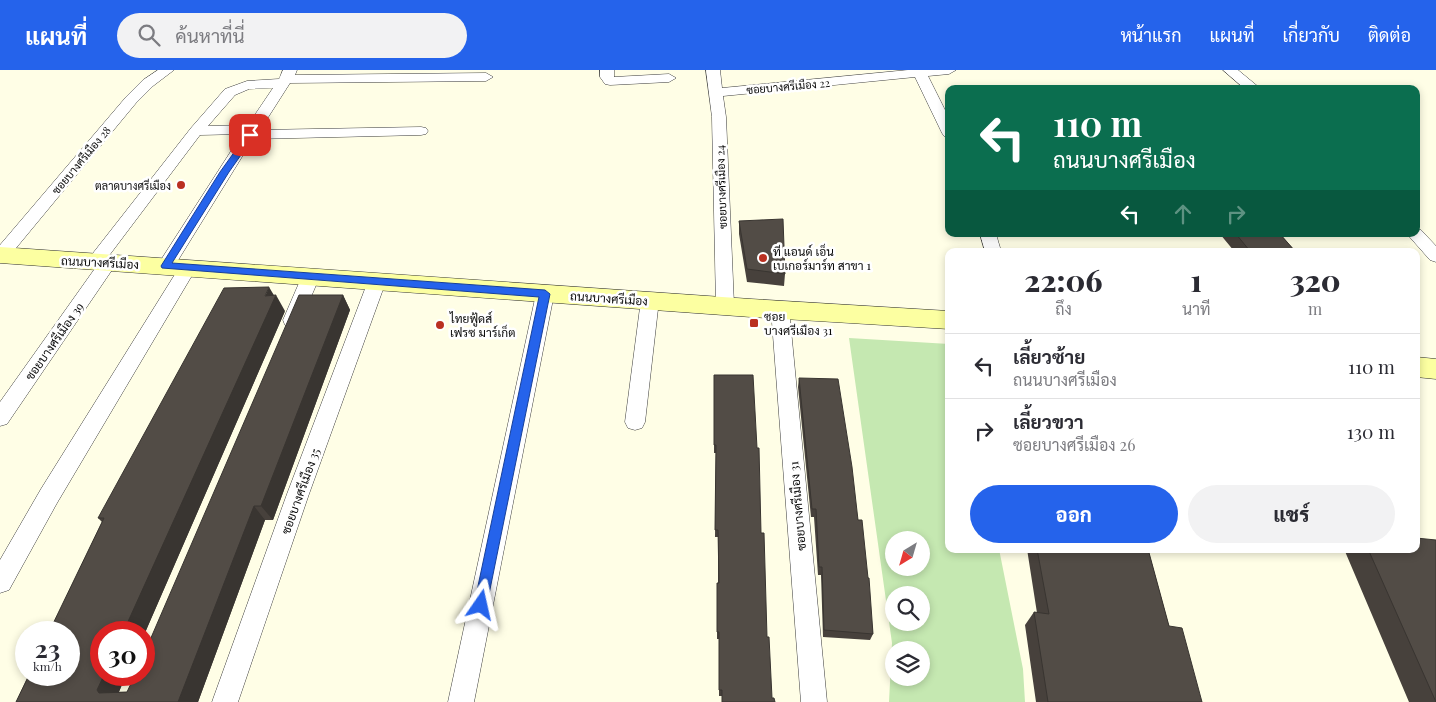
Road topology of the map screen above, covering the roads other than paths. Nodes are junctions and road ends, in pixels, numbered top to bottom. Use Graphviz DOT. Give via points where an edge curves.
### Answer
graph roads {
  1 [pos="167,70"];
  2 [pos="607,70"];
  3 [pos="713,70"];
  4 [pos="950,70"];
  5 [pos="1230,70"];
  6 [pos="920,74"];
  7 [pos="286,77"];
  8 [pos="486,78"];
  9 [pos="669,80"];
  10 [pos="1249,85"];
  11 [pos="716,93"];
  12 [pos="945,125"];
  13 [pos="196,131"];
  14 [pos="421,131"];
  15 [pos="252,132"];
  16 [pos="1418,237"];
  17 [pos="0,255"];
  18 [pos="1436,256"];
  19 [pos="102,262"];
  20 [pos="177,266"];
  21 [pos="311,276"];
  22 [pos="378,282"];
  23 [pos="545,294"];
  24 [pos="650,300"];
  25 [pos="725,305"];
  26 [pos="780,309"];
  27 [pos="945,320"];
  28 [pos="284,340"];
  29 [pos="1420,367"];
  30 [pos="1436,368"];
  31 [pos="0,418"];
  32 [pos="635,422"];
  33 [pos="0,582"];
  34 [pos="225,702"];
  35 [pos="461,702"];
  36 [pos="814,702"];
  1 -- 17 [label="street, ซอยบางศรีเมือง 28" via="131,100"];
  2 -- 9 [label="street" via="610,81"];
  3 -- 11 [label="street, ซอยบางศรีเมือง 24"];
  4 -- 6 [label="street, ซอยบางศรีเมือง 22"];
  5 -- 10 [label="street"];
  6 -- 11 [label="street, ซอยบางศรีเมือง 22"];
  6 -- 12 [label="street"];
  7 -- 8 [label="street, ซอยบางศรีเมือง 39"];
  7 -- 13 [label="street, ซอยบางศรีเมือง 39" via="238,87"];
  7 -- 15 [label="street"];
  11 -- 25 [label="street, ซอยบางศรีเมือง 24"];
  13 -- 15 [label="street"];
  13 -- 19 [label="street, ซอยบางศรีเมือง 39"];
  14 -- 15 [label="street"];
  15 -- 20 [label="street" via="225,172"];
  16 -- 18 [label="street"];
  17 -- 19 [label="street, ถนนบางศรีเมือง"];
  19 -- 20 [label="street, ถนนบางศรีเมือง"];
  19 -- 31 [label="street, ซอยบางศรีเมือง 39"];
  20 -- 21 [label="street, ถนนบางศรีเมือง"];
  20 -- 33 [label="street"];
  21 -- 22 [label="street, ถนนบางศรีเมือง"];
  21 -- 28 [label="street"];
  22 -- 23 [label="street, ถนนบางศรีเมือง"];
  22 -- 34 [label="street, ซอยบางศรีเมือง 35" via="298,494"];
  23 -- 24 [label="street, ถนนบางศรีเมือง"];
  23 -- 35 [label="street"];
  24 -- 25 [label="street, ถนนบางศรีเมือง"];
  24 -- 32 [label="street"];
  25 -- 26 [label="street, ถนนบางศรีเมือง"];
  26 -- 27 [label="street, ถนนบางศรีเมือง"];
  26 -- 36 [label="street, ซอยบางศรีเมือง 31"];
  29 -- 30 [label="street"];
}
